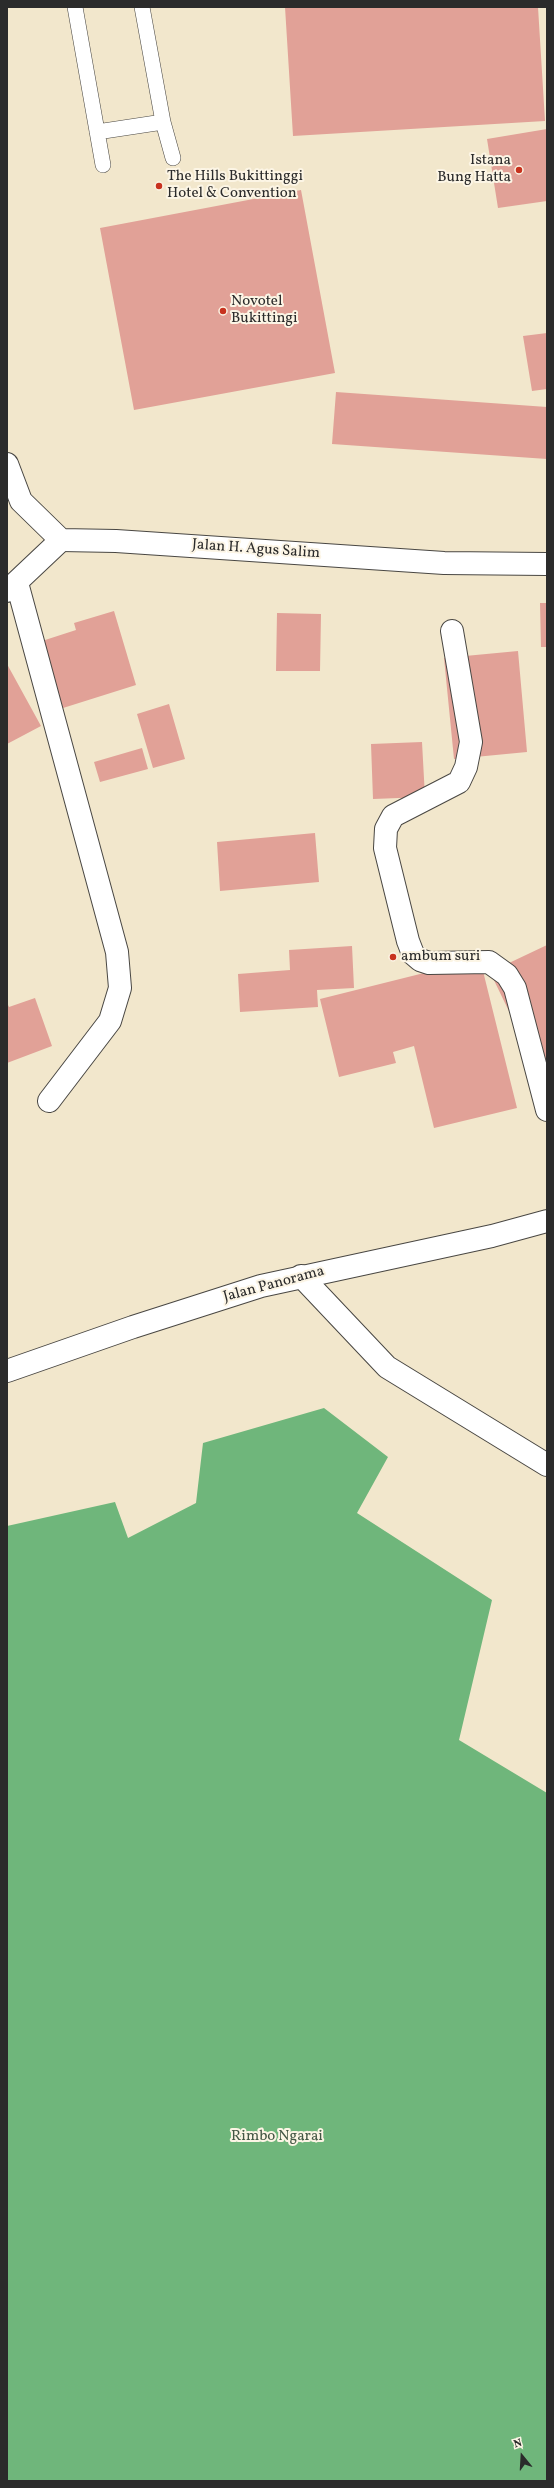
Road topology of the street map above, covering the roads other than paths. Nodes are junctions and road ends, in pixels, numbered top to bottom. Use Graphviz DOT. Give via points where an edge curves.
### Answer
graph roads {
  1 [pos="75,7"];
  2 [pos="142,7"];
  3 [pos="164,122"];
  4 [pos="97,132"];
  5 [pos="173,158"];
  6 [pos="103,165"];
  7 [pos="7,464"];
  8 [pos="61,540"];
  9 [pos="547,564"];
  10 [pos="12,587"];
  11 [pos="452,631"];
  12 [pos="49,1101"];
  13 [pos="547,1110"];
  14 [pos="547,1221"];
  15 [pos="301,1276"];
  16 [pos="7,1371"];
  17 [pos="547,1465"];
  1 -- 4 [label="lane"];
  2 -- 3 [label="lane"];
  3 -- 4 [label="lane"];
  3 -- 5 [label="lane"];
  4 -- 6 [label="lane"];
  7 -- 8 [label="street" via="21,501"];
  8 -- 9 [label="street, Jalan H. Agus Salim" via="116,541 444,563"];
  8 -- 10 [label="street"];
  10 -- 12 [label="street" via="117,952 120,988 110,1021"];
  11 -- 13 [label="street" via="471,742 466,767 459,782 393,816 386,829 385,848 413,954 429,963 489,962 507,975 515,988"];
  14 -- 15 [label="street, Jalan Panorama" via="492,1236"];
  15 -- 16 [label="street, Jalan Panorama" via="132,1327"];
  15 -- 17 [label="street" via="387,1367"];
}
